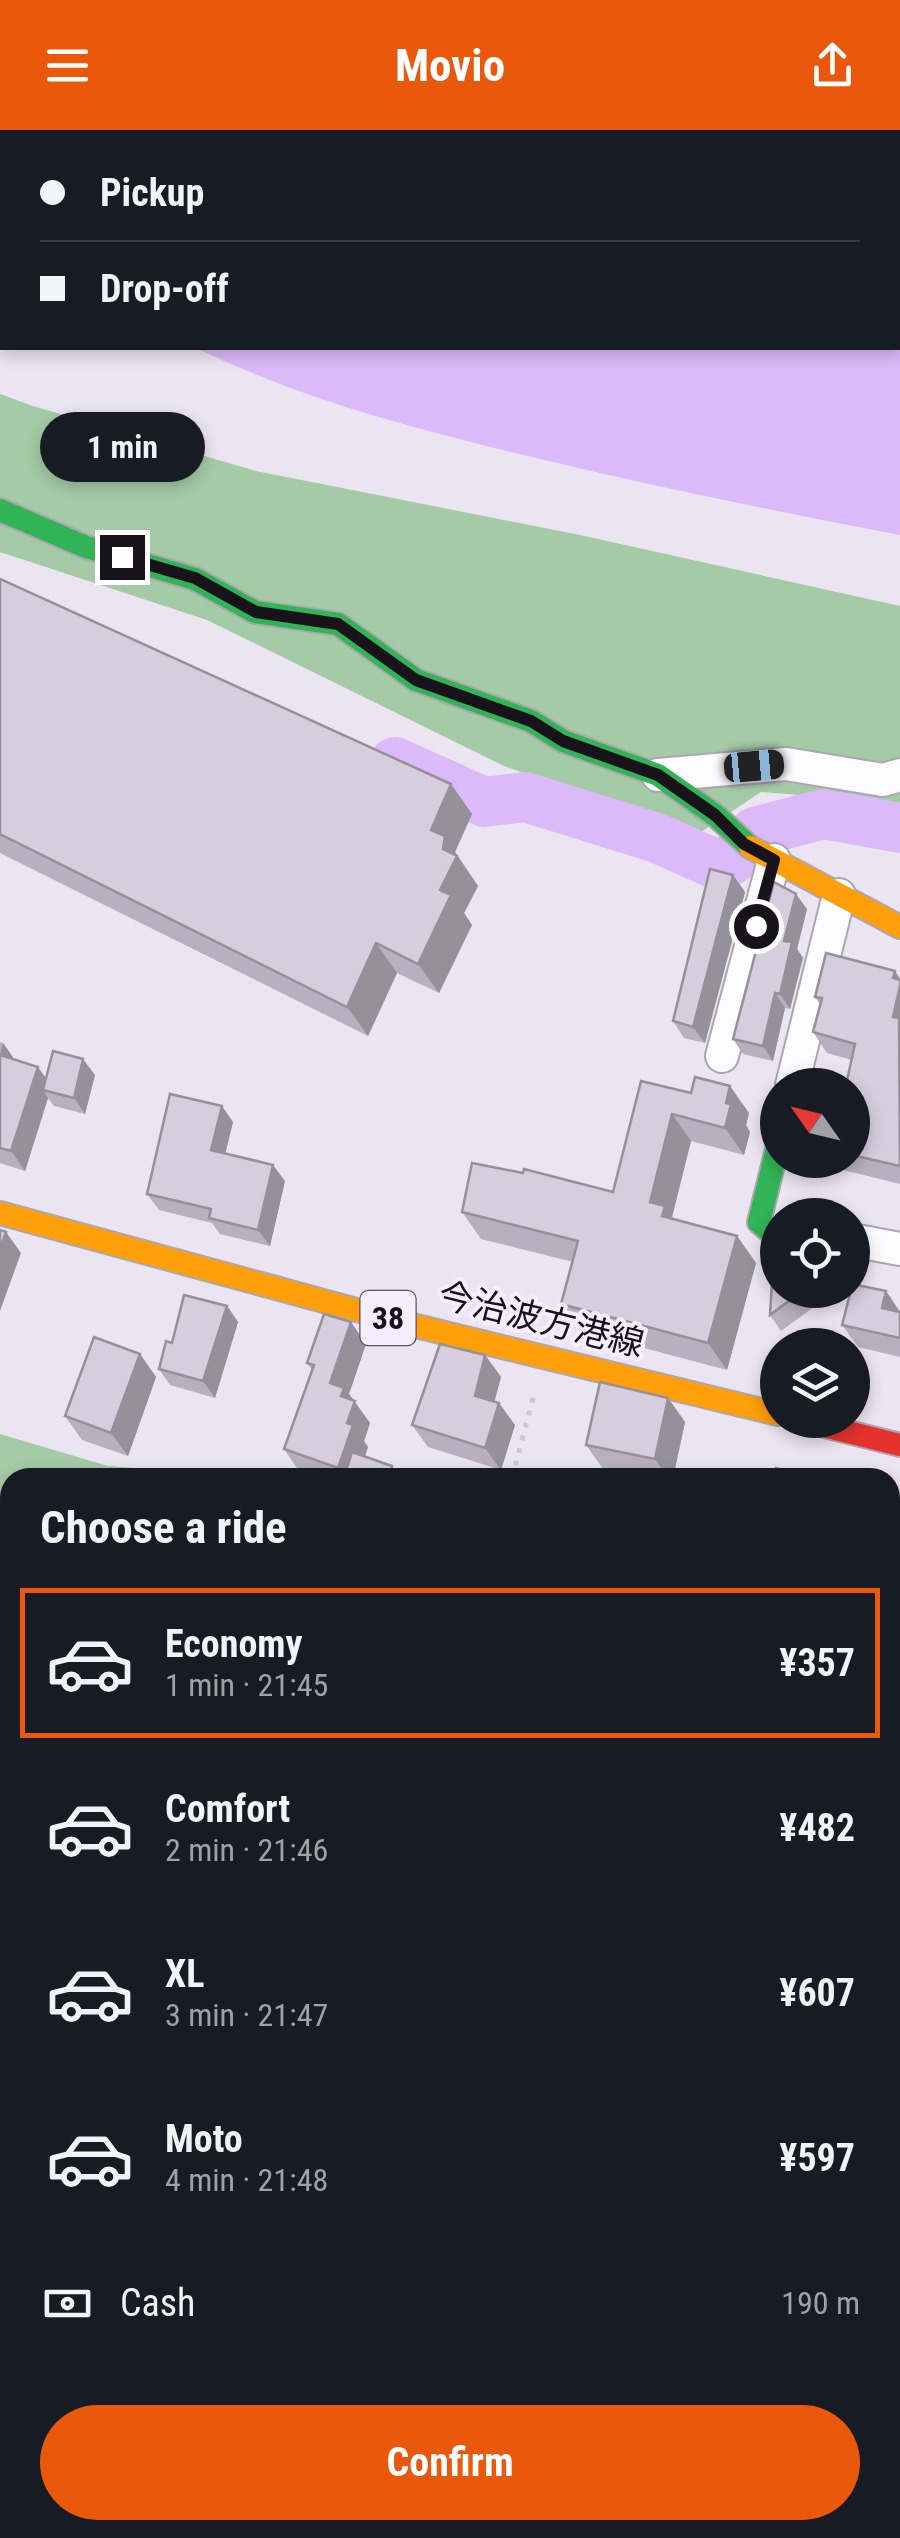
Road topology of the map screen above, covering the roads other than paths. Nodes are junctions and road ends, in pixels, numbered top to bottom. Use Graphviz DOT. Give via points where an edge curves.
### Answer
graph roads {
  1 [pos="0,510"];
  2 [pos="658,775"];
  3 [pos="900,775"];
  4 [pos="774,860"];
  5 [pos="839,896"];
  6 [pos="900,927"];
  7 [pos="722,1056"];
  8 [pos="796,1068"];
  9 [pos="0,1212"];
  10 [pos="870,1243"];
  11 [pos="900,1249"];
  12 [pos="760,1410"];
  13 [pos="870,1433"];
  14 [pos="899,1438"];
  1 -- 2 [label="street" via="86,546 195,578 256,612 338,624 416,680"];
  2 -- 3 [label="street" via="786,764 883,780"];
  2 -- 4 [label="street"];
  4 -- 5 [label="street"];
  4 -- 7 [label="street"];
  5 -- 6 [label="street"];
  5 -- 8 [label="street"];
  9 -- 12 [label="street, 今治波方港線 / 38" via="408,1324"];
  10 -- 11 [label="street"];
  13 -- 14 [label="street"];
}
